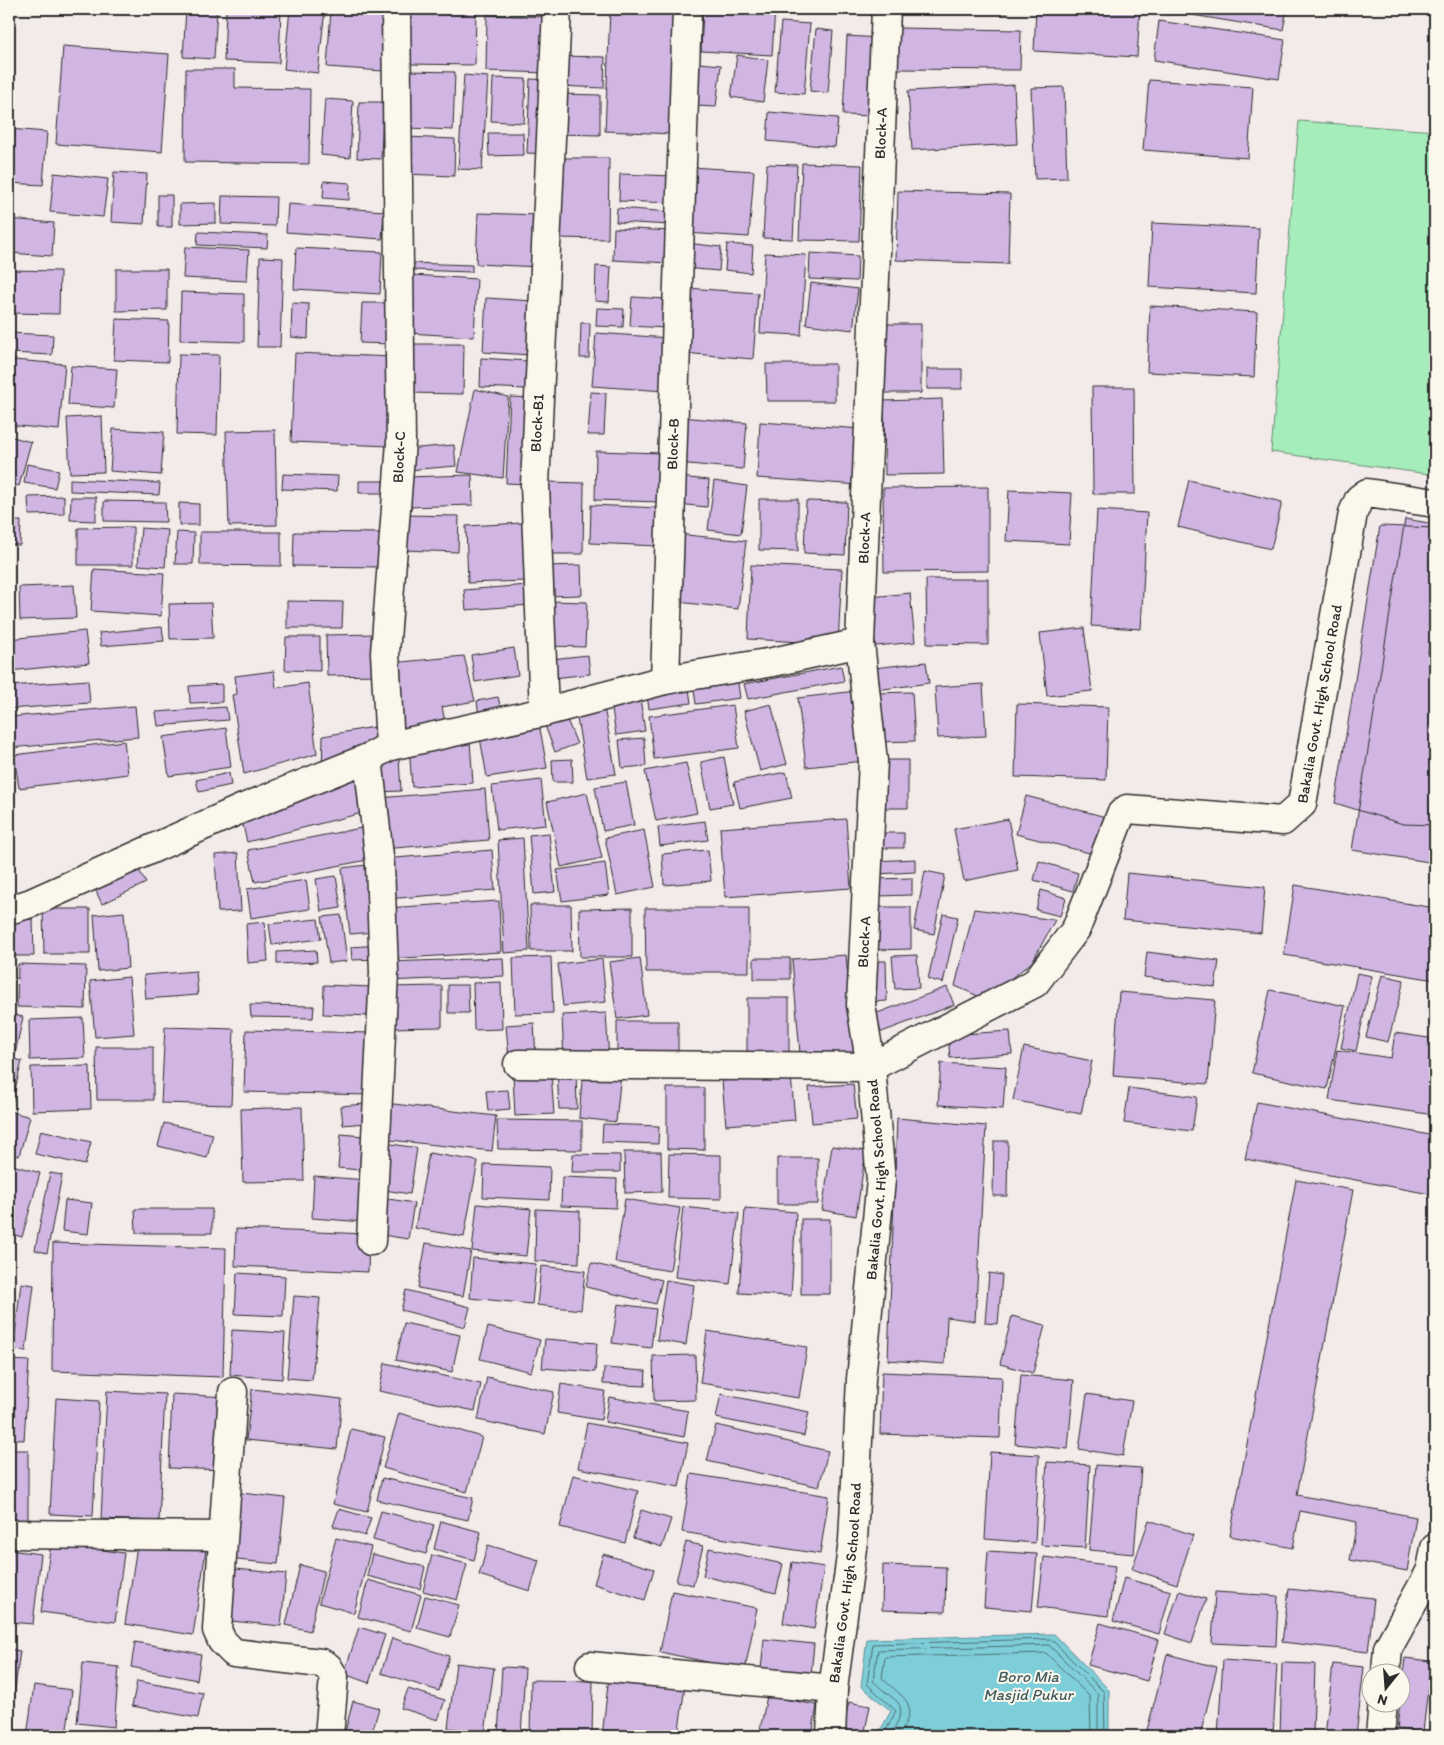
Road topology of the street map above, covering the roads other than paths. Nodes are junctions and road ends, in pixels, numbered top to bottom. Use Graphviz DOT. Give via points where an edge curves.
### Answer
graph roads {
  1 [pos="396,9"];
  2 [pos="557,9"];
  3 [pos="687,9"];
  4 [pos="886,9"];
  5 [pos="1435,503"];
  6 [pos="860,643"];
  7 [pos="665,680"];
  8 [pos="544,712"];
  9 [pos="379,752"];
  10 [pos="9,910"];
  11 [pos="518,1064"];
  12 [pos="871,1067"];
  13 [pos="372,1241"];
  14 [pos="233,1392"];
  15 [pos="9,1534"];
  16 [pos="222,1536"];
  17 [pos="1435,1548"];
  18 [pos="1386,1660"];
  19 [pos="590,1666"];
  20 [pos="833,1689"];
  21 [pos="1382,1712"];
  22 [pos="329,1736"];
  23 [pos="831,1736"];
  24 [pos="1380,1736"];
  1 -- 9 [label="street, Block-C" via="401,442"];
  2 -- 8 [label="street, Block-B1" via="535,484"];
  3 -- 7 [label="street, Block-B"];
  4 -- 6 [label="street, Block-A"];
  5 -- 12 [label="street, Bakalia Govt. High School Road" via="1367,493 1359,499 1353,513 1302,804 1293,814 1283,821 1127,809 1121,814 1076,929 1035,982"];
  6 -- 7 [label="street"];
  6 -- 12 [label="street, Block-A" via="873,761 861,1005"];
  7 -- 8 [label="street"];
  8 -- 9 [label="street"];
  9 -- 10 [label="street"];
  9 -- 13 [label="street, Block-C" via="384,972"];
  11 -- 12 [label="street"];
  12 -- 20 [label="street, Bakalia Govt. High School Road" via="881,1180 861,1379 853,1541"];
  14 -- 16 [label="street"];
  15 -- 16 [label="street"];
  16 -- 22 [label="street" via="217,1630 222,1641 234,1653 321,1663 328,1667 334,1677"];
  17 -- 18 [label="street" via="1431,1570"];
  19 -- 20 [label="street"];
  20 -- 23 [label="street, Bakalia Govt. High School Road"];
  21 -- 24 [label="street"];
}
